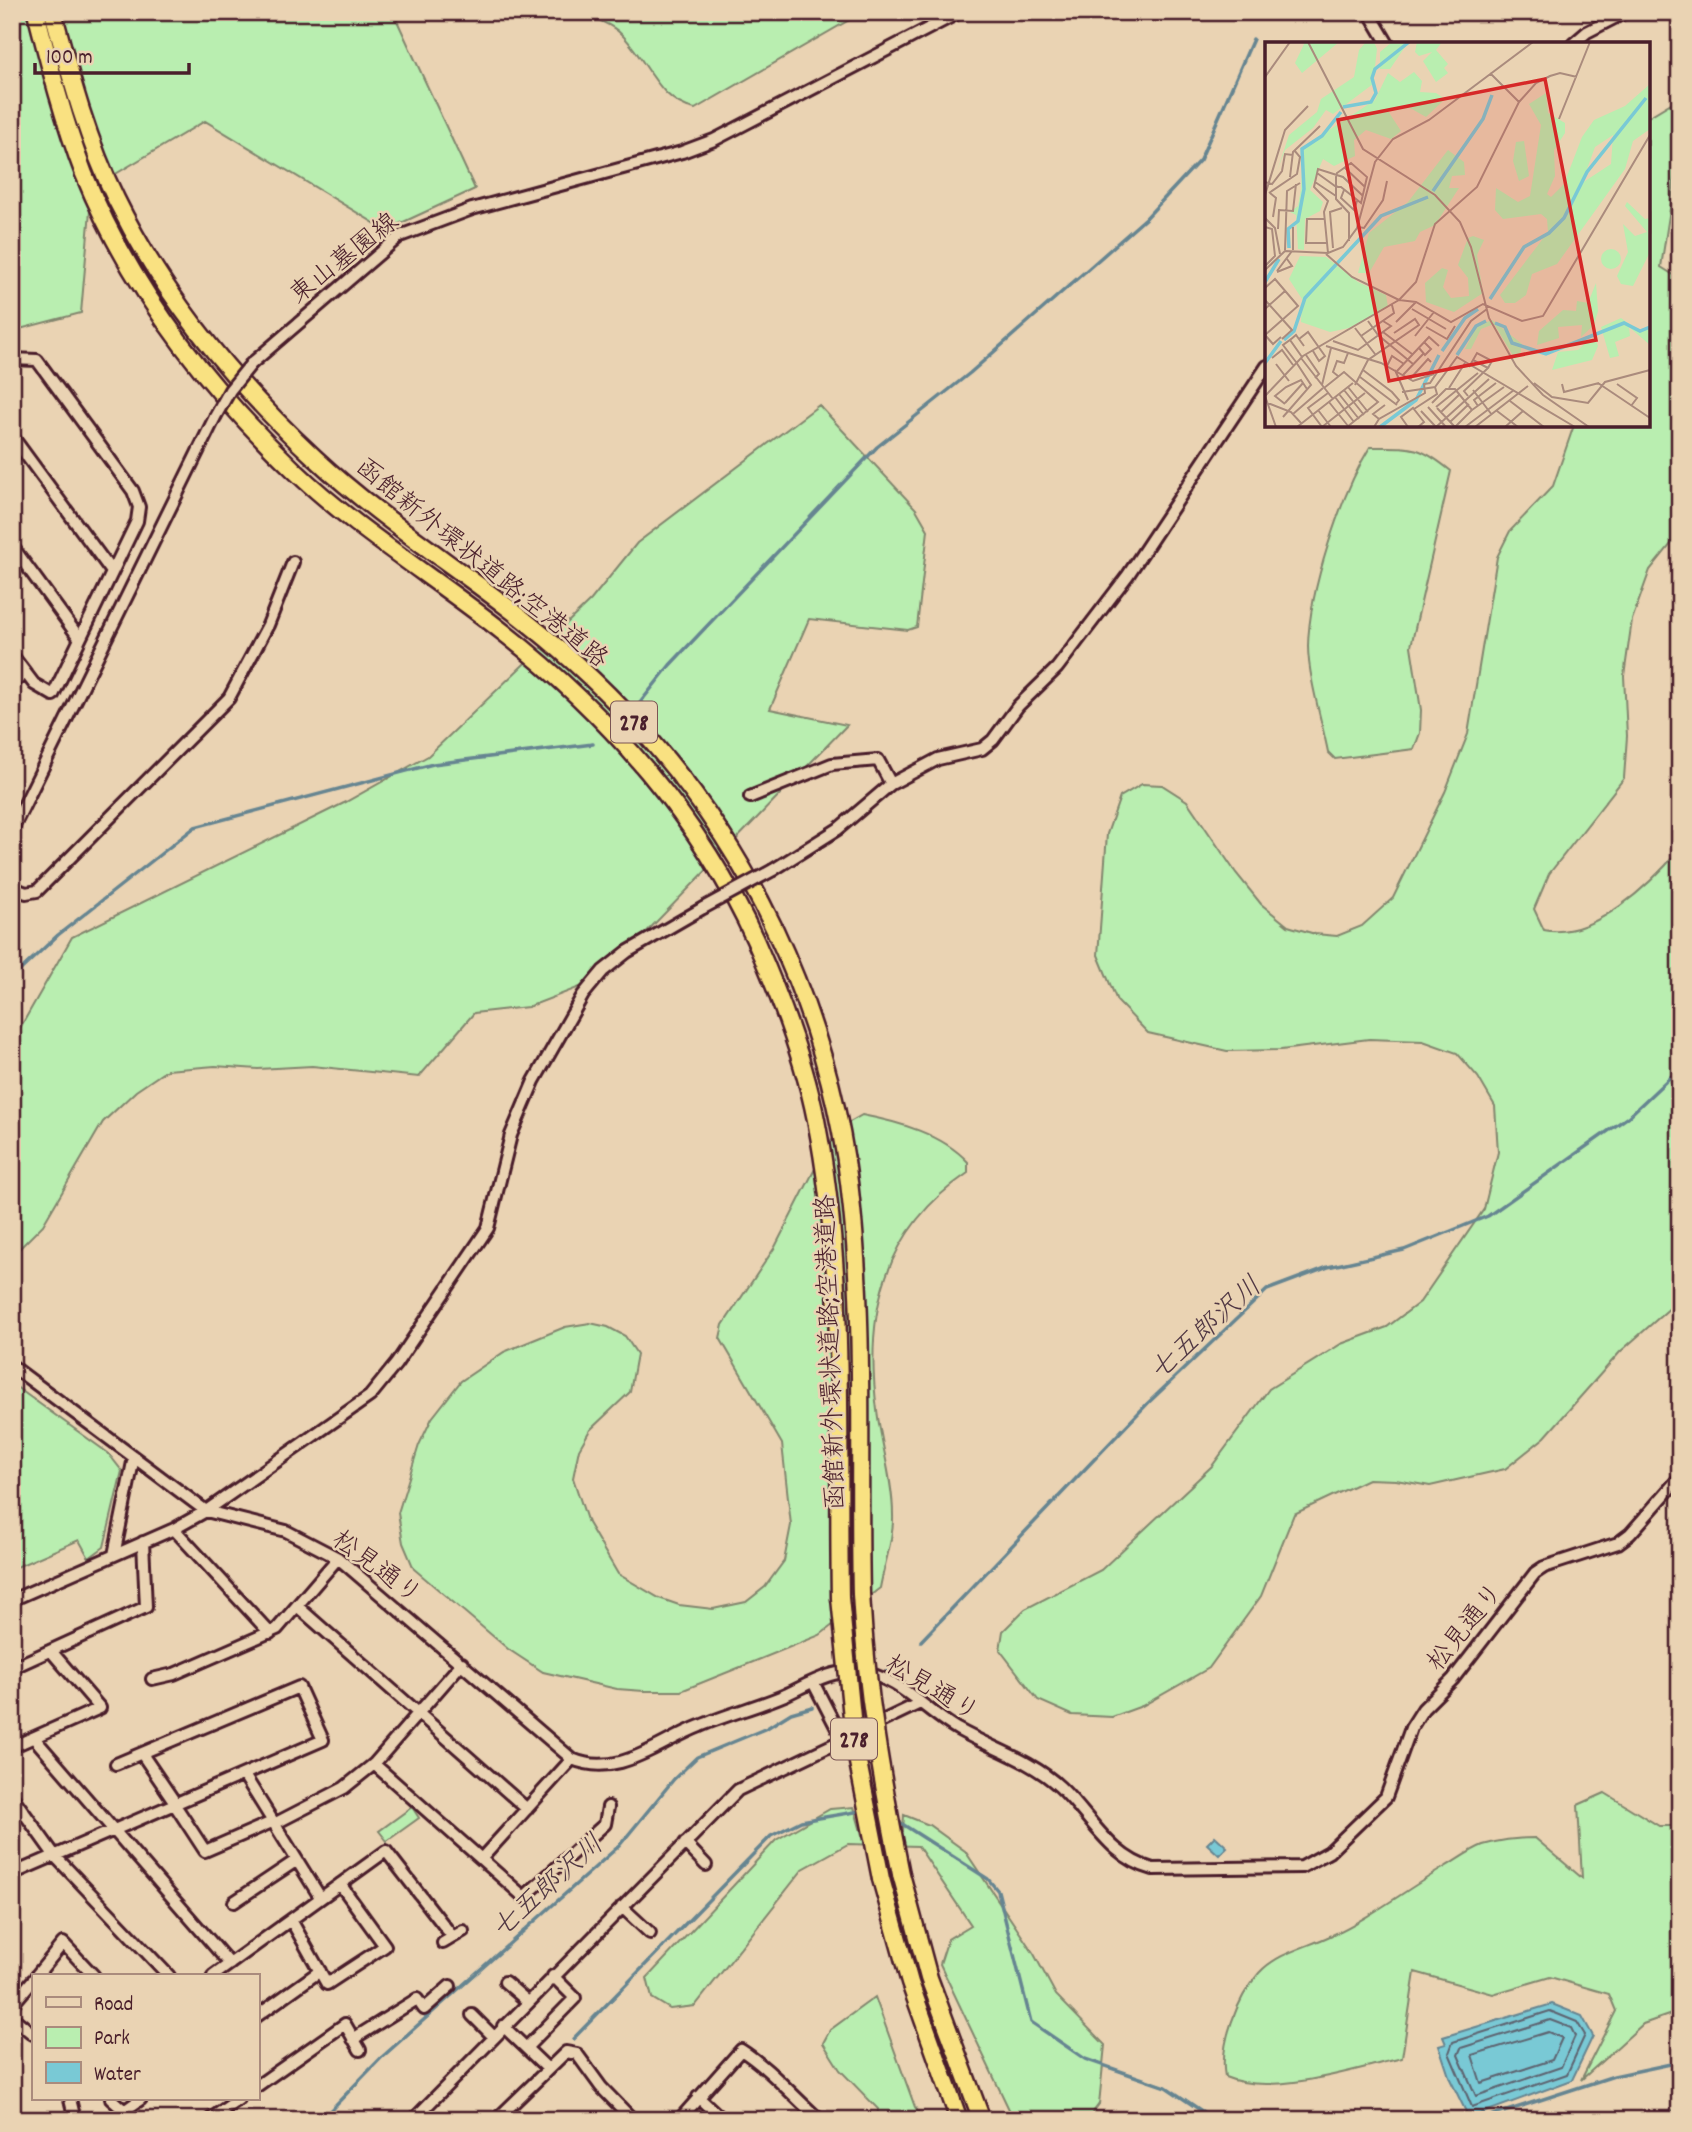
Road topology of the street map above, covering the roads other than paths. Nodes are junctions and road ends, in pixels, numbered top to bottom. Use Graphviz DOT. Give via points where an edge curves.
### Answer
graph roads {
  1 [pos="36,12"];
  2 [pos="960,12"];
  3 [pos="1369,12"];
  4 [pos="1626,12"];
  5 [pos="55,19"];
  6 [pos="1387,42"];
  7 [pos="1575,42"];
  8 [pos="12,359"];
  9 [pos="1265,369"];
  10 [pos="12,436"];
  11 [pos="12,546"];
  12 [pos="293,562"];
  13 [pos="113,572"];
  14 [pos="80,639"];
  15 [pos="12,656"];
  16 [pos="25,673"];
  17 [pos="12,684"];
  18 [pos="891,784"];
  19 [pos="750,797"];
  20 [pos="12,830"];
  21 [pos="12,887"];
  22 [pos="12,1366"];
  23 [pos="134,1457"];
  24 [pos="1680,1477"];
  25 [pos="206,1511"];
  26 [pos="174,1529"];
  27 [pos="143,1542"];
  28 [pos="114,1555"];
  29 [pos="338,1558"];
  30 [pos="12,1600"];
  31 [pos="297,1605"];
  32 [pos="270,1633"];
  33 [pos="51,1651"];
  34 [pos="462,1663"];
  35 [pos="12,1668"];
  36 [pos="152,1679"];
  37 [pos="813,1682"];
  38 [pos="920,1703"];
  39 [pos="419,1714"];
  40 [pos="34,1738"];
  41 [pos="844,1740"];
  42 [pos="12,1747"];
  43 [pos="142,1754"];
  44 [pos="572,1759"];
  45 [pos="116,1764"];
  46 [pos="374,1764"];
  47 [pos="244,1775"];
  48 [pos="12,1796"];
  49 [pos="175,1805"];
  50 [pos="608,1807"];
  51 [pos="527,1809"];
  52 [pos="273,1823"];
  53 [pos="113,1830"];
  54 [pos="685,1843"];
  55 [pos="55,1856"];
  56 [pos="482,1858"];
  57 [pos="298,1860"];
  58 [pos="706,1865"];
  59 [pos="12,1874"];
  60 [pos="340,1885"];
  61 [pos="320,1897"];
  62 [pos="234,1902"];
  63 [pos="622,1907"];
  64 [pos="291,1920"];
  65 [pos="463,1931"];
  66 [pos="650,1933"];
  67 [pos="230,1964"];
  68 [pos="320,1971"];
  69 [pos="40,1974"];
  70 [pos="92,1974"];
  71 [pos="167,1974"];
  72 [pos="216,1974"];
  73 [pos="553,1976"];
  74 [pos="505,1982"];
  75 [pos="32,1984"];
  76 [pos="450,1986"];
  77 [pos="527,2001"];
  78 [pos="12,2005"];
  79 [pos="259,2014"];
  80 [pos="472,2015"];
  81 [pos="12,2017"];
  82 [pos="503,2026"];
  83 [pos="32,2033"];
  84 [pos="493,2036"];
  85 [pos="353,2039"];
  86 [pos="526,2048"];
  87 [pos="360,2050"];
  88 [pos="548,2069"];
  89 [pos="259,2085"];
  90 [pos="698,2097"];
  91 [pos="69,2100"];
  92 [pos="112,2100"];
  93 [pos="140,2100"];
  94 [pos="238,2100"];
  95 [pos="124,2111"];
  96 [pos="626,2117"];
  97 [pos="75,2120"];
  98 [pos="135,2120"];
  99 [pos="209,2120"];
  100 [pos="413,2120"];
  101 [pos="496,2120"];
  102 [pos="679,2120"];
  103 [pos="723,2120"];
  104 [pos="820,2120"];
  105 [pos="959,2120"];
  106 [pos="982,2120"];
  1 -- 105 [label="highway, 函館新外環状道路;空港道路 / 278, bridge" via="85,175 128,264 184,349 237,413 299,474 503,632 585,703 695,834 754,939 800,1057 830,1211 841,1598 855,1747 881,1879 910,1983"];
  2 -- 20 [label="street, 東山墓園線, bridge" via="714,140 447,216 400,236 251,364 215,417"];
  3 -- 6 [label="street"];
  4 -- 7 [label="street"];
  5 -- 106 [label="highway, 函館新外環状道路;空港道路 / 278, bridge" via="78,103 114,196 152,265 203,337 253,398 317,460 516,614 650,738 713,821 775,929 821,1051 837,1111 852,1209 861,1594 864,1659 876,1743 901,1874 929,1978"];
  8 -- 13 [label="street" via="37,360 137,499 137,521"];
  9 -- 18 [label="street" via="1128,575 1057,668 1018,706 993,740 982,749 938,759"];
  10 -- 13 [label="street"];
  11 -- 14 [label="street"];
  12 -- 21 [label="street" via="268,625 229,698 37,891 26,893"];
  13 -- 14 [label="street"];
  14 -- 16 [label="street" via="54,695"];
  15 -- 16 [label="street"];
  16 -- 17 [label="street"];
  18 -- 19 [label="street" via="878,760 832,764"];
  18 -- 25 [label="street, bridge" via="838,829 627,952 603,971 583,995 534,1082 511,1135 488,1228 388,1374 370,1396"];
  22 -- 23 [label="street"];
  23 -- 25 [label="street"];
  23 -- 28 [label="street"];
  24 -- 38 [label="street, 松見通り" via="1618,1543 1535,1573 1417,1719 1386,1797 1329,1852 1302,1867 1139,1866 1117,1852 1060,1787 1032,1765 955,1728"];
  25 -- 26 [label="street"];
  25 -- 29 [label="street, 松見通り" via="286,1531"];
  26 -- 27 [label="street"];
  26 -- 32 [label="street"];
  27 -- 28 [label="street"];
  27 -- 33 [label="street" via="146,1608"];
  28 -- 30 [label="street"];
  29 -- 31 [label="street"];
  29 -- 34 [label="street, 松見通り"];
  31 -- 32 [label="street"];
  31 -- 39 [label="street"];
  32 -- 36 [label="street"];
  33 -- 35 [label="street"];
  33 -- 40 [label="street" via="100,1708"];
  34 -- 39 [label="street"];
  34 -- 44 [label="street, 松見通り"];
  37 -- 38 [label="street, 松見通り" via="837,1673 877,1675"];
  37 -- 41 [label="street"];
  37 -- 44 [label="street, 松見通り" via="693,1728 634,1758 602,1765"];
  38 -- 41 [label="street"];
  39 -- 46 [label="street"];
  39 -- 51 [label="street"];
  40 -- 42 [label="street"];
  40 -- 53 [label="street"];
  41 -- 54 [label="street" via="738,1790"];
  43 -- 45 [label="street"];
  43 -- 47 [label="street" via="299,1687 323,1740"];
  43 -- 49 [label="street"];
  44 -- 51 [label="street"];
  46 -- 52 [label="street" via="344,1788"];
  46 -- 56 [label="street"];
  47 -- 49 [label="street"];
  47 -- 52 [label="street"];
  48 -- 55 [label="street"];
  49 -- 52 [label="street" via="205,1851"];
  49 -- 53 [label="street"];
  50 -- 56 [label="street" via="605,1824 524,1898"];
  51 -- 56 [label="street"];
  52 -- 57 [label="street"];
  53 -- 55 [label="street"];
  53 -- 67 [label="street"];
  54 -- 58 [label="street"];
  54 -- 63 [label="street"];
  55 -- 59 [label="street"];
  55 -- 71 [label="street"];
  57 -- 61 [label="street"];
  57 -- 62 [label="street"];
  60 -- 61 [label="street"];
  60 -- 65 [label="street" via="386,1851 448,1939"];
  60 -- 68 [label="street" via="385,1946 327,1984"];
  61 -- 64 [label="street"];
  63 -- 66 [label="street"];
  63 -- 73 [label="street"];
  64 -- 67 [label="street"];
  64 -- 68 [label="street"];
  67 -- 72 [label="street"];
  68 -- 79 [label="street"];
  69 -- 70 [label="street" via="63,1943"];
  73 -- 77 [label="street"];
  73 -- 86 [label="street" via="575,1998"];
  74 -- 77 [label="street"];
  75 -- 78 [label="street"];
  76 -- 85 [label="street" via="424,2009 417,1999"];
  77 -- 82 [label="street"];
  80 -- 84 [label="street"];
  81 -- 83 [label="street"];
  82 -- 84 [label="street"];
  82 -- 86 [label="street"];
  84 -- 100 [label="street"];
  85 -- 87 [label="street"];
  85 -- 89 [label="street" via="345,2024"];
  86 -- 88 [label="street"];
  88 -- 96 [label="street" via="566,2052 577,2054"];
  88 -- 101 [label="street"];
  90 -- 102 [label="street"];
  90 -- 103 [label="street"];
  90 -- 104 [label="street" via="741,2050"];
  91 -- 97 [label="street"];
  92 -- 95 [label="street"];
  93 -- 95 [label="street"];
  94 -- 99 [label="street"];
  95 -- 98 [label="street"];
}
